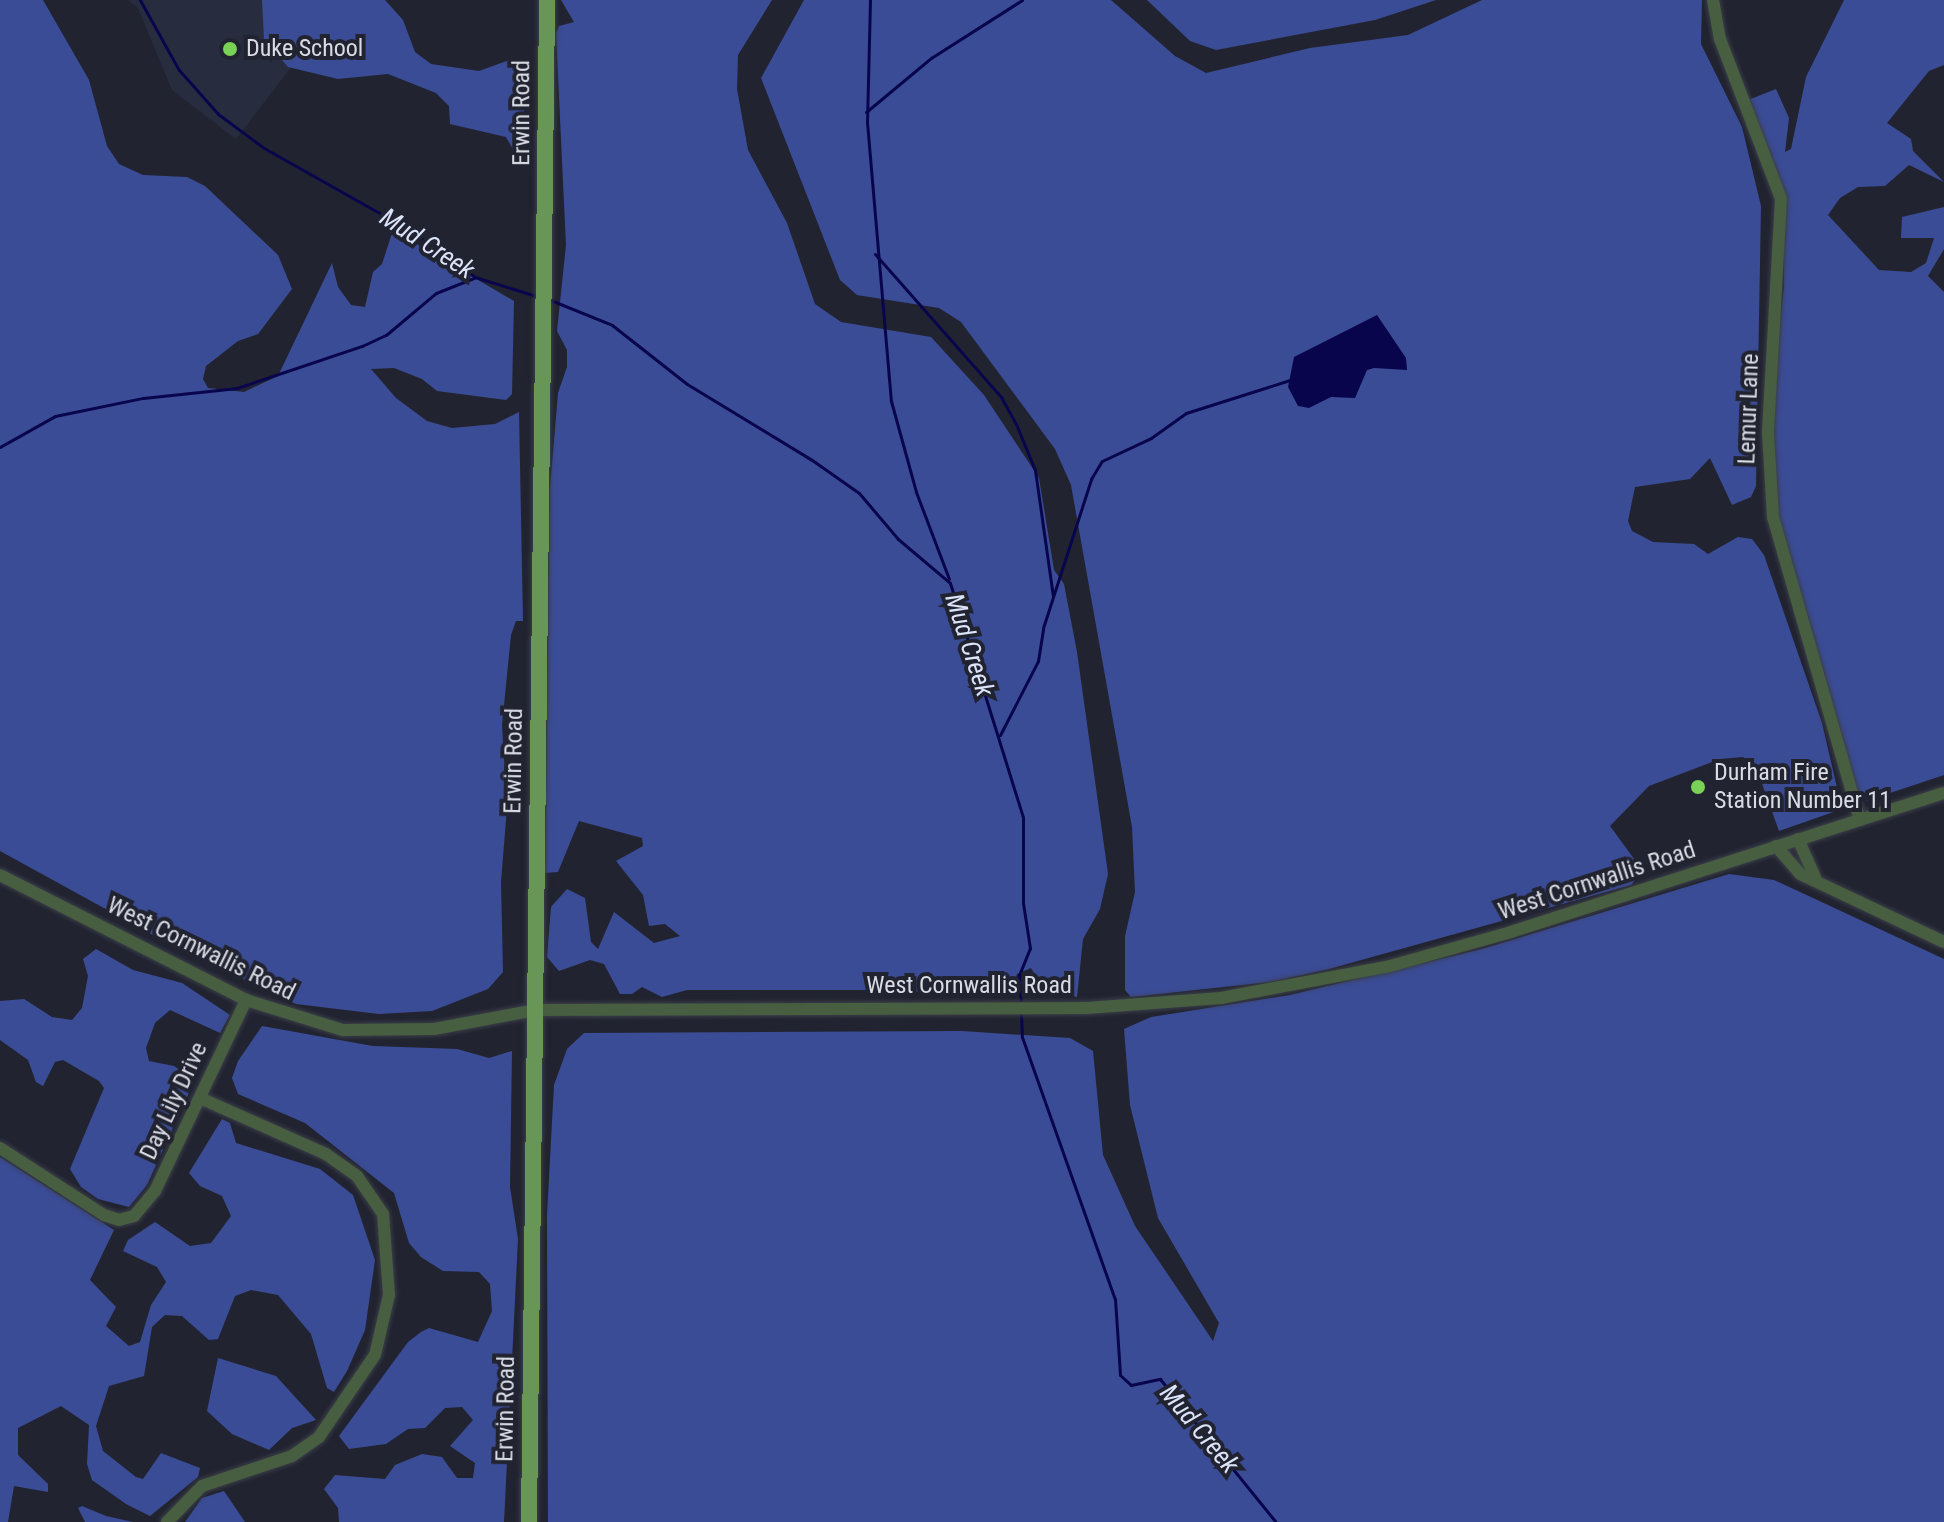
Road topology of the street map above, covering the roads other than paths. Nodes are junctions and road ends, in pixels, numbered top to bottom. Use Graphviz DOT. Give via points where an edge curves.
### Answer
graph roads {
  1 [pos="547,0"];
  2 [pos="1713,0"];
  3 [pos="1944,793"];
  4 [pos="1860,820"];
  5 [pos="1798,839"];
  6 [pos="1776,846"];
  7 [pos="0,875"];
  8 [pos="1815,877"];
  9 [pos="1944,942"];
  10 [pos="246,1000"];
  11 [pos="536,1010"];
  12 [pos="200,1098"];
  13 [pos="0,1148"];
  14 [pos="167,1522"];
  15 [pos="529,1522"];
  1 -- 11 [label="main road, Erwin Road"];
  2 -- 4 [label="street, Lemur Lane" via="1720,39 1781,199 1768,433 1773,517"];
  3 -- 4 [label="street, West Cornwallis Road"];
  4 -- 5 [label="street, West Cornwallis Road"];
  5 -- 6 [label="street, West Cornwallis Road"];
  5 -- 8 [label="street"];
  6 -- 8 [label="street" via="1800,874"];
  6 -- 11 [label="street, West Cornwallis Road" via="1390,966 1221,998 1034,1009"];
  7 -- 10 [label="street, West Cornwallis Road"];
  8 -- 9 [label="street"];
  10 -- 11 [label="street, West Cornwallis Road" via="299,1020 362,1032 434,1029"];
  10 -- 12 [label="street, Day Lily Drive"];
  11 -- 15 [label="main road, Erwin Road"];
  12 -- 13 [label="street, Day Lily Drive" via="151,1199 134,1216 119,1220"];
  12 -- 14 [label="street" via="326,1154 357,1176 383,1214 389,1295 375,1355 319,1437 284,1459 202,1486"];
}
